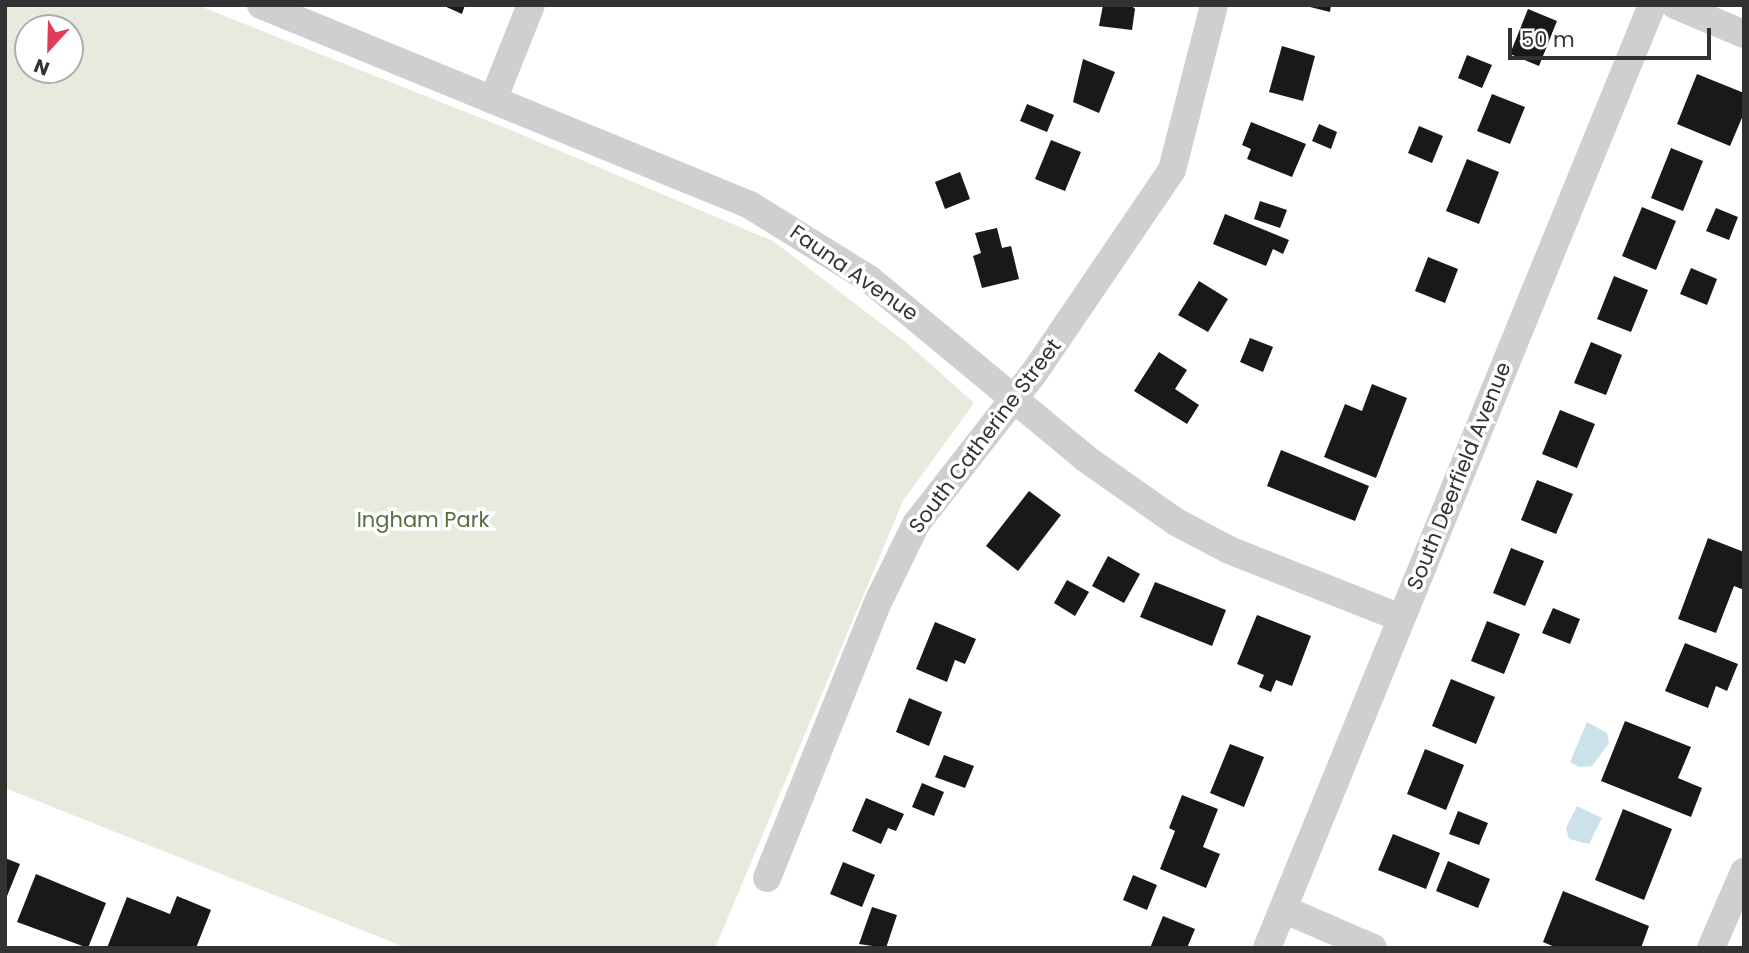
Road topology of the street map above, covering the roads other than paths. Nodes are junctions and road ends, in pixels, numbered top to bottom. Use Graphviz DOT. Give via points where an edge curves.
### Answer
graph roads {
  1 [pos="261,5"];
  2 [pos="531,5"];
  3 [pos="1214,5"];
  4 [pos="1652,5"];
  5 [pos="1675,5"];
  6 [pos="1744,34"];
  7 [pos="493,100"];
  8 [pos="1013,396"];
  9 [pos="1401,618"];
  10 [pos="1744,872"];
  11 [pos="767,877"];
  12 [pos="1283,909"];
  13 [pos="1267,948"];
  14 [pos="1373,948"];
  15 [pos="1711,948"];
  1 -- 7 [label="street, Fauna Avenue"];
  2 -- 7 [label="street"];
  3 -- 8 [label="street, South Catherine Street" via="1172,170 1034,373"];
  4 -- 9 [label="street, South Deerfield Avenue"];
  5 -- 6 [label="street"];
  7 -- 8 [label="street, Fauna Avenue" via="750,205 809,238 869,279"];
  8 -- 9 [label="street, Fauna Avenue" via="1085,458 1175,522 1229,550"];
  8 -- 11 [label="street, South Catherine Street" via="916,524 879,600"];
  9 -- 12 [label="street, South Deerfield Avenue"];
  10 -- 15 [label="street"];
  12 -- 13 [label="street, South Deerfield Avenue"];
  12 -- 14 [label="street"];
}
